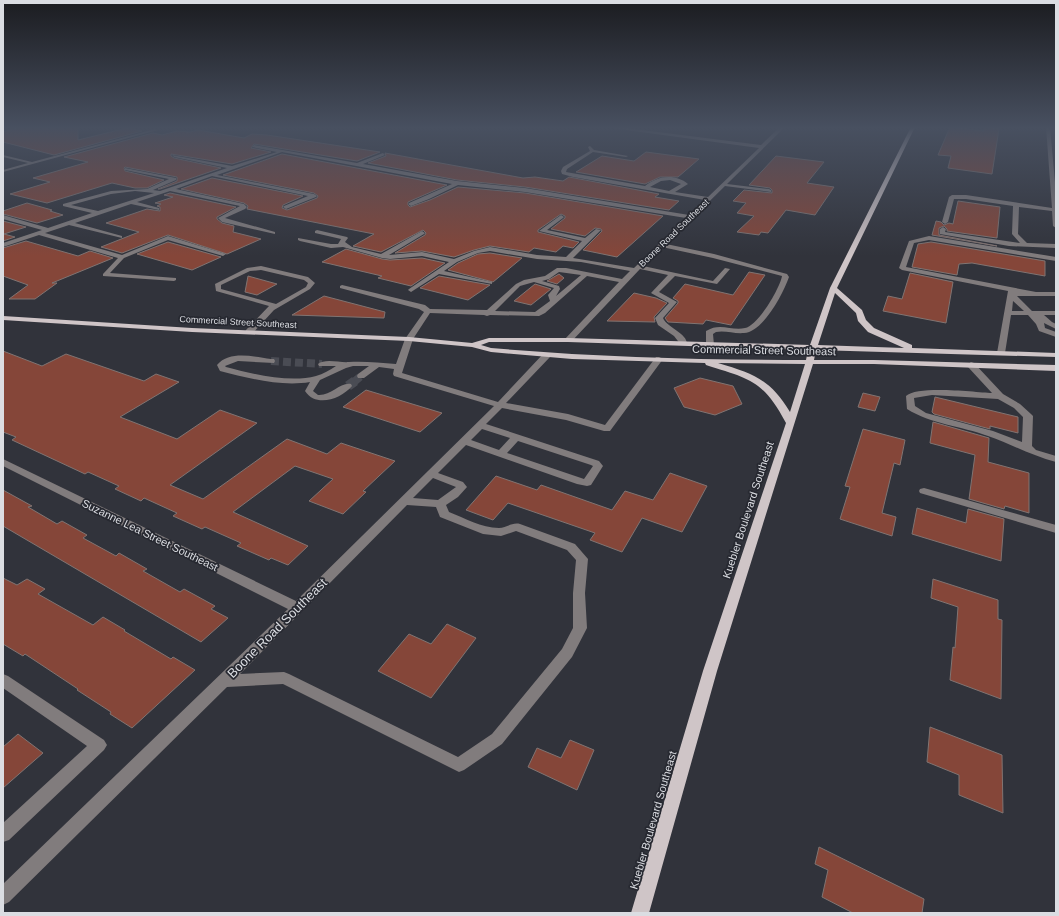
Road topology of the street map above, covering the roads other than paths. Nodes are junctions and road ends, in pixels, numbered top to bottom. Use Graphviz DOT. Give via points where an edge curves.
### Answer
graph roads {
  1 [pos="131,170"];
  2 [pos="228,170"];
  3 [pos="384,170"];
  4 [pos="564,170"];
  5 [pos="740,170"];
  6 [pos="892,170"];
  7 [pos="1054,170"];
  8 [pos="212,175"];
  9 [pos="457,183"];
  10 [pos="725,185"];
  11 [pos="646,188"];
  12 [pos="170,189"];
  13 [pos="148,190"];
  14 [pos="1055,190"];
  15 [pos="769,191"];
  16 [pos="160,192"];
  17 [pos="670,192"];
  18 [pos="710,199"];
  19 [pos="131,202"];
  20 [pos="411,204"];
  21 [pos="1016,204"];
  22 [pos="286,207"];
  23 [pos="157,209"];
  24 [pos="1054,210"];
  25 [pos="98,213"];
  26 [pos="3,217"];
  27 [pos="690,217"];
  28 [pos="561,218"];
  29 [pos="945,222"];
  30 [pos="69,223"];
  31 [pos="1056,226"];
  32 [pos="48,230"];
  33 [pos="598,230"];
  34 [pos="942,231"];
  35 [pos="317,232"];
  36 [pos="40,233"];
  37 [pos="273,233"];
  38 [pos="422,233"];
  39 [pos="120,237"];
  40 [pos="300,240"];
  41 [pos="586,240"];
  42 [pos="661,244"];
  43 [pos="1025,244"];
  44 [pos="3,245"];
  45 [pos="344,245"];
  46 [pos="1056,246"];
  47 [pos="223,254"];
  48 [pos="382,256"];
  49 [pos="122,257"];
  50 [pos="568,259"];
  51 [pos="1056,259"];
  52 [pos="455,261"];
  53 [pos="636,269"];
  54 [pos="727,269"];
  55 [pos="438,272"];
  56 [pos="586,274"];
  57 [pos="673,274"];
  58 [pos="174,278"];
  59 [pos="624,281"];
  60 [pos="490,283"];
  61 [pos="342,287"];
  62 [pos="833,288"];
  63 [pos="411,290"];
  64 [pos="1011,292"];
  65 [pos="1020,294"];
  66 [pos="1056,294"];
  67 [pos="1040,295"];
  68 [pos="553,302"];
  69 [pos="496,305"];
  70 [pos="276,306"];
  71 [pos="428,311"];
  72 [pos="1008,313"];
  73 [pos="1035,313"];
  74 [pos="1056,313"];
  75 [pos="487,314"];
  76 [pos="3,318"];
  77 [pos="1056,327"];
  78 [pos="249,332"];
  79 [pos="1056,335"];
  80 [pos="409,339"];
  81 [pos="568,340"];
  82 [pos="684,343"];
  83 [pos="472,345"];
  84 [pos="710,345"];
  85 [pos="813,347"];
  86 [pos="915,350"];
  87 [pos="1001,353"];
  88 [pos="547,355"];
  89 [pos="1056,355"];
  90 [pos="659,359"];
  91 [pos="697,359"];
  92 [pos="272,361"];
  93 [pos="809,362"];
  94 [pos="322,364"];
  95 [pos="347,365"];
  96 [pos="376,365"];
  97 [pos="971,365"];
  98 [pos="398,367"];
  99 [pos="1056,368"];
  100 [pos="361,376"];
  101 [pos="317,379"];
  102 [pos="348,386"];
  103 [pos="1000,396"];
  104 [pos="500,405"];
  105 [pos="791,423"];
  106 [pos="480,425"];
  107 [pos="516,437"];
  108 [pos="464,441"];
  109 [pos="1027,447"];
  110 [pos="500,454"];
  111 [pos="1056,459"];
  112 [pos="3,462"];
  113 [pos="431,474"];
  114 [pos="924,491"];
  115 [pos="404,501"];
  116 [pos="440,504"];
  117 [pos="1056,529"];
  118 [pos="298,608"];
  119 [pos="3,680"];
  120 [pos="225,681"];
  121 [pos="3,834"];
  122 [pos="3,896"];
  123 [pos="640,913"];
  1 -- 13 [label="street" via="174,179"];
  2 -- 8 [label="street"];
  3 -- 9 [label="street"];
  4 -- 11 [label="street" via="564,173 580,178"];
  5 -- 10 [label="street, Boone Road Southeast"];
  6 -- 62 [label="main road, Kuebler Boulevard Southeast"];
  7 -- 14 [label="street"];
  8 -- 12 [label="street"];
  8 -- 22 [label="street" via="314,196"];
  9 -- 20 [label="street"];
  9 -- 27 [label="street" via="525,190"];
  10 -- 15 [label="street"];
  10 -- 18 [label="street, Boone Road Southeast"];
  11 -- 17 [label="street"];
  11 -- 17 [label="street" via="660,179 678,180 686,184"];
  12 -- 16 [label="street"];
  12 -- 37 [label="street" via="242,206 244,207 220,218"];
  13 -- 16 [label="street"];
  13 -- 25 [label="street" via="101,193 65,205"];
  14 -- 24 [label="street"];
  16 -- 19 [label="street"];
  17 -- 18 [label="street"];
  18 -- 27 [label="street, Boone Road Southeast"];
  19 -- 23 [label="street"];
  19 -- 25 [label="street"];
  21 -- 24 [label="street"];
  21 -- 29 [label="street" via="952,197"];
  21 -- 43 [label="street" via="1015,234"];
  24 -- 31 [label="street"];
  25 -- 30 [label="street"];
  26 -- 32 [label="street"];
  27 -- 42 [label="street, Boone Road Southeast"];
  28 -- 41 [label="street" via="542,232"];
  30 -- 32 [label="street"];
  30 -- 39 [label="street"];
  32 -- 36 [label="street"];
  33 -- 41 [label="street"];
  34 -- 43 [label="street" via="1009,244"];
  35 -- 45 [label="street" via="345,238 341,243"];
  36 -- 44 [label="street"];
  36 -- 49 [label="street"];
  38 -- 48 [label="street"];
  40 -- 45 [label="street" via="331,246"];
  41 -- 50 [label="street"];
  42 -- 53 [label="street, Boone Road Southeast"];
  42 -- 84 [label="street" via="785,274 786,277 756,325 747,331 712,331 709,333"];
  43 -- 46 [label="street"];
  45 -- 48 [label="street" via="354,250"];
  47 -- 49 [label="street" via="168,238"];
  48 -- 52 [label="street" via="422,254"];
  49 -- 58 [label="street" via="105,275"];
  50 -- 52 [label="street" via="490,249"];
  50 -- 53 [label="street"];
  51 -- 64 [label="street" via="929,238 911,242 902,268"];
  52 -- 55 [label="street"];
  53 -- 57 [label="street"];
  53 -- 59 [label="street, Boone Road Southeast"];
  54 -- 57 [label="street" via="716,283"];
  55 -- 60 [label="street"];
  55 -- 63 [label="street"];
  56 -- 59 [label="street"];
  56 -- 68 [label="street"];
  56 -- 69 [label="street" via="557,270 547,278 518,285"];
  57 -- 82 [label="street" via="655,293 673,302 659,318 661,323 677,334"];
  59 -- 81 [label="street, Boone Road Southeast"];
  61 -- 71 [label="street" via="422,307"];
  62 -- 85 [label="main road, Kuebler Boulevard Southeast"];
  62 -- 86 [label="main road" via="858,312 862,321 871,330"];
  64 -- 65 [label="street"];
  64 -- 67 [label="street"];
  64 -- 72 [label="street"];
  64 -- 73 [label="street"];
  65 -- 67 [label="street"];
  65 -- 73 [label="street"];
  66 -- 67 [label="street"];
  68 -- 69 [label="street" via="552,295 557,287 539,282 529,284 509,300"];
  68 -- 75 [label="street" via="536,314"];
  69 -- 75 [label="street"];
  70 -- 70 [label="street" via="308,288 312,283 306,278 261,268 249,269 218,284 218,290"];
  70 -- 78 [label="street" via="271,308"];
  71 -- 75 [label="street"];
  71 -- 80 [label="street"];
  72 -- 73 [label="street"];
  72 -- 87 [label="street"];
  73 -- 74 [label="street"];
  73 -- 77 [label="street"];
  73 -- 79 [label="street" via="1042,329"];
  76 -- 78 [label="main road, Commercial Street Southeast"];
  78 -- 80 [label="main road, Commercial Street Southeast"];
  80 -- 83 [label="main road, Commercial Street Southeast"];
  80 -- 98 [label="street"];
  81 -- 82 [label="main road, Commercial Street Southeast"];
  81 -- 83 [label="main road, Commercial Street Southeast" via="489,340"];
  82 -- 84 [label="main road, Commercial Street Southeast"];
  83 -- 88 [label="main road, Commercial Street Southeast" via="491,350"];
  84 -- 85 [label="main road, Commercial Street Southeast"];
  85 -- 86 [label="main road, Commercial Street Southeast"];
  85 -- 93 [label="main road, Kuebler Boulevard Southeast"];
  86 -- 87 [label="main road, Commercial Street Southeast"];
  87 -- 89 [label="main road, Commercial Street Southeast"];
  88 -- 90 [label="main road, Commercial Street Southeast"];
  88 -- 104 [label="street, Boone Road Southeast"];
  90 -- 91 [label="main road, Commercial Street Southeast"];
  90 -- 104 [label="street" via="607,429 568,417"];
  91 -- 93 [label="main road, Commercial Street Southeast"];
  91 -- 105 [label="main road" via="753,378 765,385"];
  92 -- 101 [label="street" via="234,358 221,365 223,369 247,376 283,380"];
  93 -- 97 [label="main road, Commercial Street Southeast"];
  93 -- 105 [label="main road, Kuebler Boulevard Southeast"];
  94 -- 95 [label="street"];
  95 -- 96 [label="street"];
  95 -- 101 [label="street"];
  96 -- 98 [label="street"];
  96 -- 100 [label="street"];
  97 -- 99 [label="main road, Commercial Street Southeast"];
  97 -- 103 [label="street"];
  98 -- 104 [label="street" via="397,374"];
  101 -- 102 [label="street" via="309,392 316,397 332,396"];
  103 -- 109 [label="street" via="1028,416"];
  103 -- 109 [label="street" via="932,392 910,396 910,406 923,415 990,433"];
  104 -- 106 [label="street, Boone Road Southeast"];
  105 -- 123 [label="main road, Kuebler Boulevard Southeast" via="710,671"];
  106 -- 107 [label="street"];
  106 -- 108 [label="street, Boone Road Southeast"];
  107 -- 110 [label="street"];
  107 -- 110 [label="street" via="598,466 586,483"];
  108 -- 110 [label="street"];
  108 -- 113 [label="street, Boone Road Southeast"];
  109 -- 111 [label="street" via="1033,452"];
  112 -- 118 [label="street, Suzanne Lea Street Southeast"];
  113 -- 115 [label="street, Boone Road Southeast"];
  113 -- 116 [label="street" via="462,487 450,500"];
  114 -- 117 [label="street"];
  115 -- 116 [label="street"];
  115 -- 118 [label="street, Boone Road Southeast"];
  116 -- 120 [label="street" via="444,514 483,530 501,532 516,527 571,548 582,559 579,593 580,628 567,653 496,739 458,765 284,678"];
  118 -- 120 [label="street, Boone Road Southeast"];
  119 -- 121 [label="street" via="99,745"];
  120 -- 122 [label="street, Boone Road Southeast"];
}
